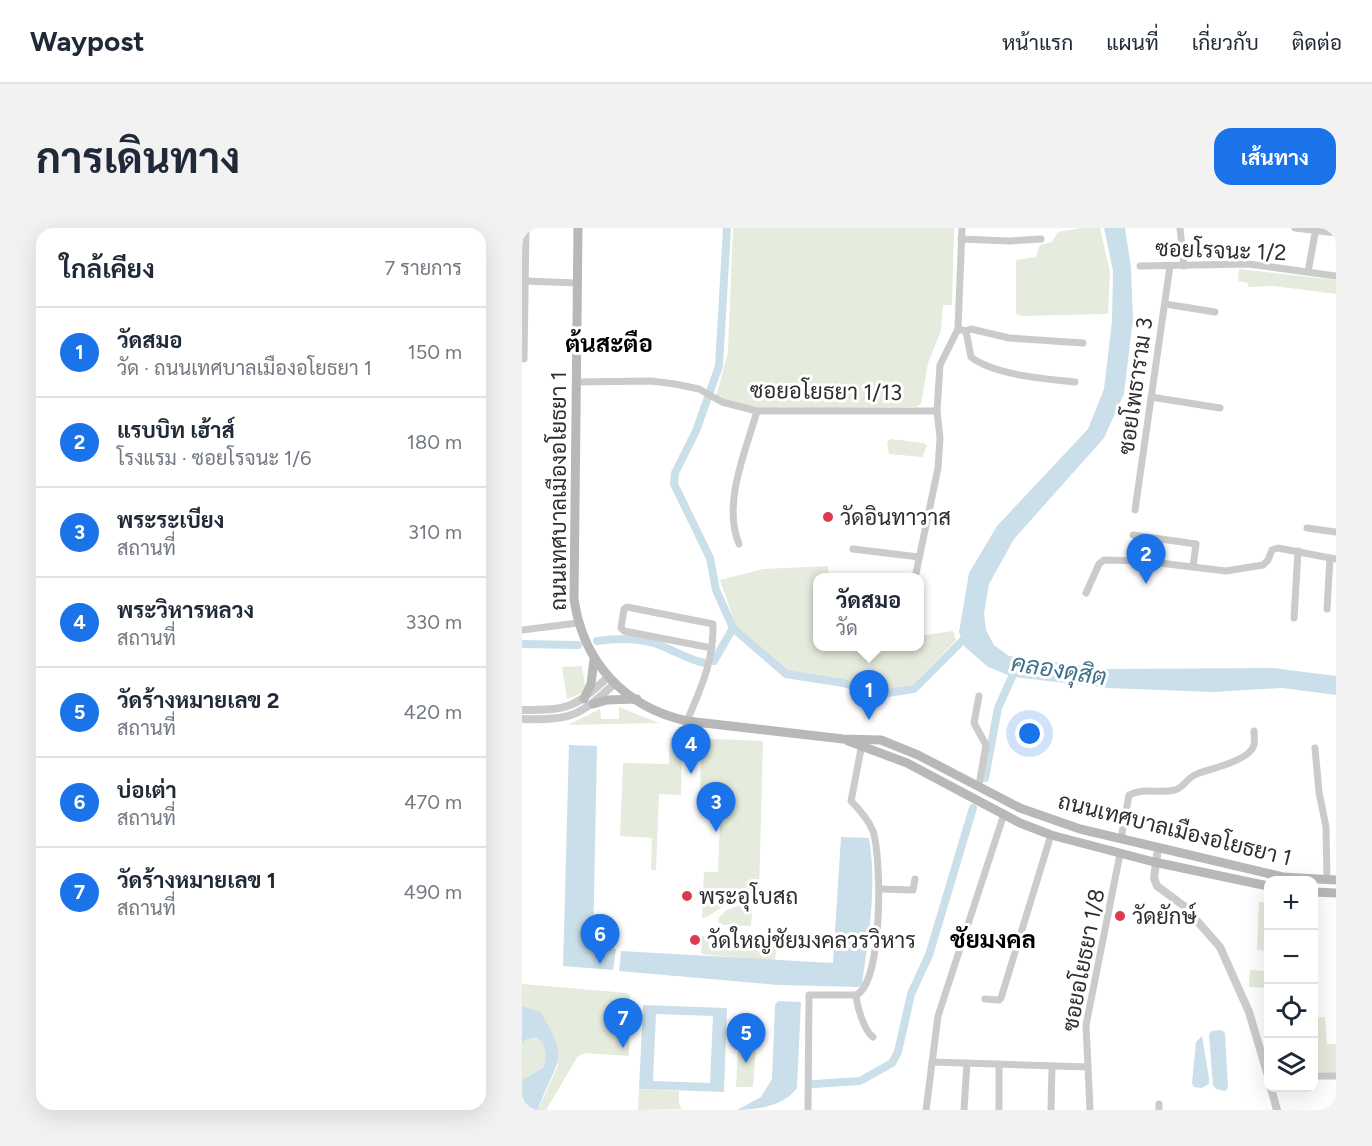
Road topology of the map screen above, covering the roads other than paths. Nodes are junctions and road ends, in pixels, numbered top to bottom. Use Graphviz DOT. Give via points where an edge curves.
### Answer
graph roads {
  1 [pos="526,228"];
  2 [pos="578,228"];
  3 [pos="962,228"];
  4 [pos="1179,228"];
  5 [pos="1295,228"];
  6 [pos="1316,229"];
  7 [pos="1336,233"];
  8 [pos="961,239"];
  9 [pos="1041,239"];
  10 [pos="1140,266"];
  11 [pos="1184,266"];
  12 [pos="1170,267"];
  13 [pos="1308,272"];
  14 [pos="1336,276"];
  15 [pos="525,281"];
  16 [pos="577,283"];
  17 [pos="1165,304"];
  18 [pos="1215,312"];
  19 [pos="958,329"];
  20 [pos="966,331"];
  21 [pos="1083,343"];
  22 [pos="524,359"];
  23 [pos="576,382"];
  24 [pos="1075,382"];
  25 [pos="1151,397"];
  26 [pos="1220,408"];
  27 [pos="757,411"];
  28 [pos="937,411"];
  29 [pos="1135,510"];
  30 [pos="1307,528"];
  31 [pos="1336,532"];
  32 [pos="1133,535"];
  33 [pos="739,544"];
  34 [pos="853,549"];
  35 [pos="1298,551"];
  36 [pos="919,557"];
  37 [pos="1333,559"];
  38 [pos="1193,567"];
  39 [pos="916,573"];
  40 [pos="1086,593"];
  41 [pos="1327,609"];
  42 [pos="1294,618"];
  43 [pos="578,623"];
  44 [pos="522,630"];
  45 [pos="712,648"];
  46 [pos="594,659"];
  47 [pos="612,680"];
  48 [pos="979,696"];
  49 [pos="584,699"];
  50 [pos="637,699"];
  51 [pos="593,704"];
  52 [pos="522,710"];
  53 [pos="522,719"];
  54 [pos="687,721"];
  55 [pos="1254,731"];
  56 [pos="862,742"];
  57 [pos="1315,748"];
  58 [pos="979,785"];
  59 [pos="1004,814"];
  60 [pos="1051,835"];
  61 [pos="1121,839"];
  62 [pos="1158,848"];
  63 [pos="1120,854"];
  64 [pos="1155,862"];
  65 [pos="915,879"];
  66 [pos="1332,880"];
  67 [pos="1264,885"];
  68 [pos="880,889"];
  69 [pos="1318,892"];
  70 [pos="1336,892"];
  71 [pos="856,995"];
  72 [pos="985,999"];
  73 [pos="873,1037"];
  74 [pos="1264,1059"];
  75 [pos="932,1062"];
  76 [pos="967,1063"];
  77 [pos="999,1064"];
  78 [pos="1052,1066"];
  79 [pos="1088,1067"];
  80 [pos="1318,1076"];
  81 [pos="1336,1076"];
  82 [pos="1272,1092"];
  83 [pos="808,1110"];
  84 [pos="926,1110"];
  85 [pos="964,1110"];
  86 [pos="999,1110"];
  87 [pos="1051,1110"];
  88 [pos="1090,1110"];
  89 [pos="1277,1110"];
  1 -- 15 [label="street"];
  2 -- 16 [label="main road, ถนนเทศบาลเมืองอโยธยา 1"];
  3 -- 8 [label="street"];
  4 -- 11 [label="street"];
  5 -- 6 [label="street"];
  6 -- 7 [label="street"];
  6 -- 13 [label="street"];
  8 -- 9 [label="street"];
  8 -- 19 [label="street"];
  10 -- 12 [label="street, ซอยโรจนะ 1/2"];
  11 -- 12 [label="street, ซอยโรจนะ 1/2"];
  11 -- 13 [label="street, ซอยโรจนะ 1/2" via="1249,264"];
  12 -- 17 [label="street, ซอยโพธาราม 3"];
  13 -- 14 [label="street, ซอยโรจนะ 1/2"];
  15 -- 16 [label="street"];
  15 -- 22 [label="street"];
  16 -- 23 [label="main road, ถนนเทศบาลเมืองอโยธยา 1"];
  17 -- 18 [label="street"];
  17 -- 25 [label="street, ซอยโพธาราม 3"];
  19 -- 20 [label="street"];
  19 -- 28 [label="street" via="940,365"];
  20 -- 21 [label="street"];
  20 -- 24 [label="street" via="971,357 987,366"];
  23 -- 27 [label="street, ซอยอโยธยา 1/13" via="651,381 702,391 714,399"];
  23 -- 43 [label="main road, ถนนเทศบาลเมืองอโยธยา 1" via="573,568"];
  25 -- 26 [label="street"];
  25 -- 29 [label="street, ซอยโพธาราม 3"];
  27 -- 28 [label="street, ซอยอโยธยา 1/13"];
  27 -- 33 [label="street" via="734,504 733,530"];
  28 -- 36 [label="street" via="938,468"];
  30 -- 31 [label="street"];
  32 -- 38 [label="street" via="1196,544"];
  34 -- 36 [label="street"];
  35 -- 37 [label="street"];
  35 -- 38 [label="street" via="1278,548 1272,550 1263,565 1226,571"];
  35 -- 42 [label="street"];
  36 -- 39 [label="street"];
  37 -- 41 [label="street"];
  38 -- 40 [label="street" via="1104,560"];
  43 -- 44 [label="street"];
  43 -- 46 [label="main road, ถนนเทศบาลเมืองอโยธยา 1"];
  45 -- 45 [label="street" via="711,622 627,607 621,628 624,631"];
  45 -- 54 [label="street" via="709,668"];
  46 -- 47 [label="main road, ถนนเทศบาลเมืองอโยธยา 1"];
  46 -- 49 [label="main road" via="591,684"];
  47 -- 49 [label="street"];
  47 -- 50 [label="main road, ถนนเทศบาลเมืองอโยธยา 1"];
  47 -- 51 [label="street"];
  48 -- 58 [label="street" via="974,723 986,745"];
  49 -- 52 [label="street" via="567,708"];
  50 -- 51 [label="main road"];
  50 -- 54 [label="main road, ถนนเทศบาลเมืองอโยธยา 1"];
  51 -- 53 [label="street" via="571,717"];
  54 -- 56 [label="main road, ถนนเทศบาลเมืองอโยธยา 1"];
  55 -- 61 [label="street" via="1254,747 1249,753 1214,771 1197,774 1178,788 1140,790 1129,795"];
  56 -- 58 [label="main road, ถนนเทศบาลเมืองอโยธยา 1" via="880,740 903,748"];
  56 -- 59 [label="main road, ถนนเทศบาลเมืองอโยธยา 1"];
  56 -- 68 [label="street" via="851,801 872,829 880,866"];
  57 -- 66 [label="street"];
  58 -- 61 [label="main road, ถนนเทศบาลเมืองอโยธยา 1" via="1053,821"];
  59 -- 60 [label="main road, ถนนเทศบาลเมืองอโยธยา 1"];
  59 -- 75 [label="street" via="938,1016"];
  60 -- 63 [label="main road, ถนนเทศบาลเมืองอโยธยา 1"];
  60 -- 72 [label="street" via="1001,998"];
  61 -- 62 [label="main road, ถนนเทศบาลเมืองอโยธยา 1"];
  62 -- 64 [label="street"];
  62 -- 66 [label="main road, ถนนเทศบาลเมืองอโยธยา 1" via="1283,877"];
  63 -- 64 [label="main road, ถนนเทศบาลเมืองอโยธยา 1"];
  63 -- 79 [label="street, ซอยอโยธยา 1/8" via="1088,1010"];
  64 -- 67 [label="main road, ถนนเทศบาลเมืองอโยธยา 1"];
  64 -- 74 [label="street" via="1157,885 1199,921 1228,962 1250,1012"];
  65 -- 68 [label="street" via="913,890"];
  68 -- 71 [label="street" via="869,985"];
  69 -- 70 [label="main road, ถนนเทศบาลเมืองอโยธยา 1"];
  71 -- 73 [label="street" via="866,1031"];
  71 -- 83 [label="street" via="809,995"];
  75 -- 76 [label="street"];
  75 -- 84 [label="street"];
  76 -- 77 [label="street"];
  76 -- 85 [label="street"];
  77 -- 78 [label="street"];
  77 -- 86 [label="street"];
  78 -- 79 [label="street"];
  78 -- 87 [label="street"];
  79 -- 88 [label="street, ซอยอโยธยา 1/8"];
  80 -- 81 [label="street"];
  82 -- 89 [label="street"];
}
